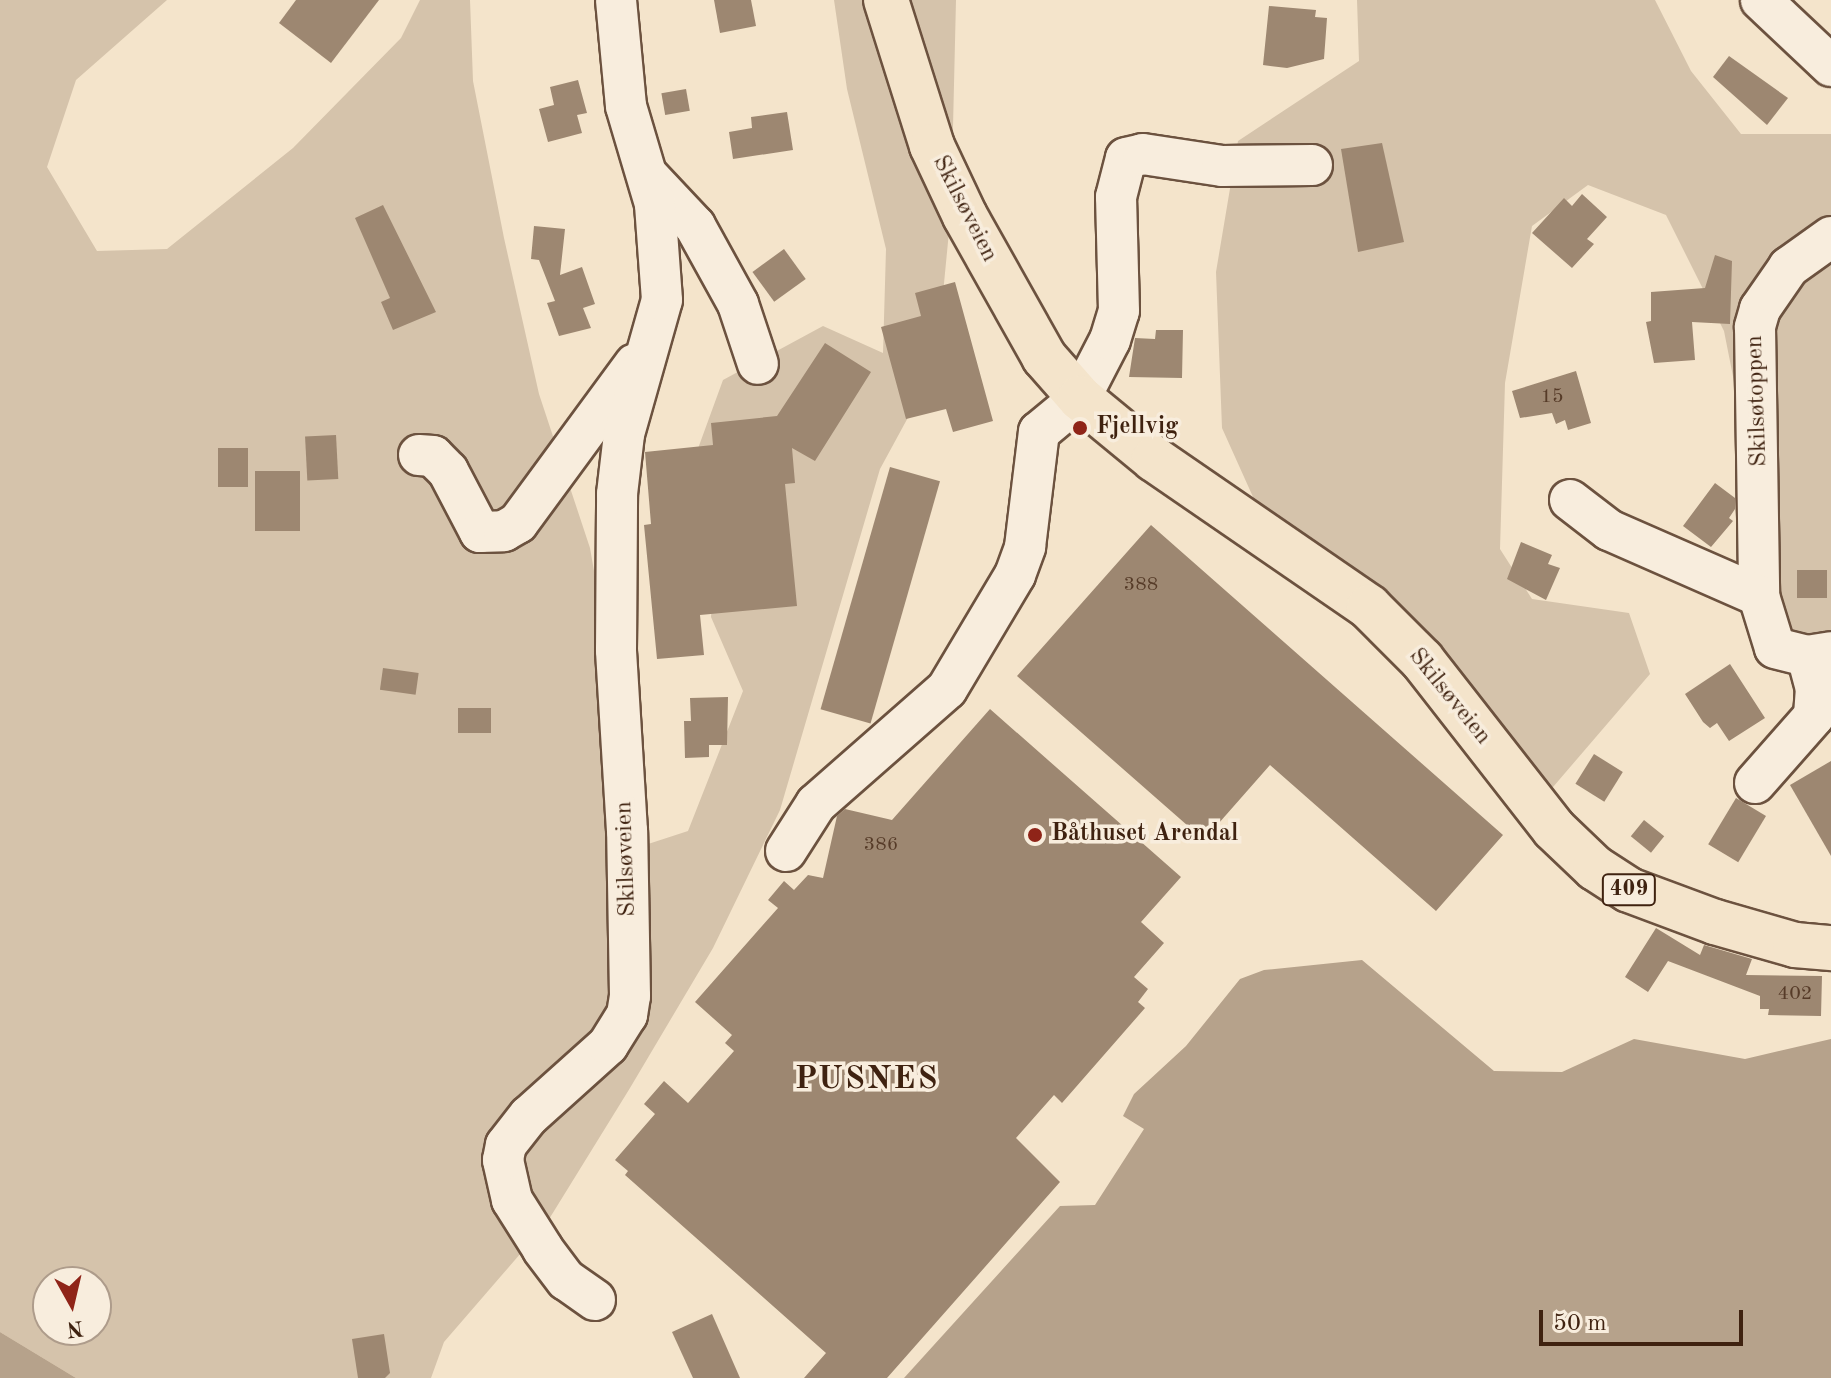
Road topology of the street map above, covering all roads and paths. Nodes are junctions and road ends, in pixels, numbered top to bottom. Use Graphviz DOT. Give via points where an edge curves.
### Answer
graph roads {
  1 [pos="616,0"];
  2 [pos="886,0"];
  3 [pos="1761,0"];
  4 [pos="1831,66"];
  5 [pos="1312,165"];
  6 [pos="648,176"];
  7 [pos="1831,237"];
  8 [pos="651,341"];
  9 [pos="758,364"];
  10 [pos="1080,398"];
  11 [pos="419,455"];
  12 [pos="1570,500"];
  13 [pos="1759,596"];
  14 [pos="1823,648"];
  15 [pos="1755,783"];
  16 [pos="786,851"];
  17 [pos="1831,948"];
  18 [pos="595,1300"];
  1 -- 6 [label="street, Skilsøveien" via="626,106"];
  2 -- 10 [label="main road, Skilsøveien / 409" via="932,146 965,216 1044,357"];
  3 -- 4 [label="street"];
  5 -- 10 [label="street" via="1222,166 1143,154 1126,158 1116,197 1119,311"];
  6 -- 8 [label="street, Skilsøveien" via="662,300"];
  6 -- 9 [label="street, Skilsøveien" via="695,226 738,304"];
  7 -- 13 [label="street, Skilsøtoppen" via="1789,267 1760,309 1755,327"];
  8 -- 11 [label="street, Skilsøveien" via="518,523 504,531 480,532 448,471 433,456"];
  8 -- 18 [label="street, Skilsøveien" via="624,434 617,494 627,1015 583,1071 529,1116 506,1145 503,1160 512,1200 543,1249 566,1280"];
  10 -- 16 [label="street" via="1039,432 1025,547 973,651 920,716 816,804"];
  10 -- 17 [label="main road, Skilsøveien / 409" via="1154,459 1369,607 1422,660 1554,829 1595,868 1629,890 1715,922 1795,945"];
  12 -- 13 [label="street" via="1609,530"];
  13 -- 14 [label="street, Skilsøtoppen" via="1775,648"];
  14 -- 15 [label="street, Skilsøtoppen" via="1814,716"];
}
